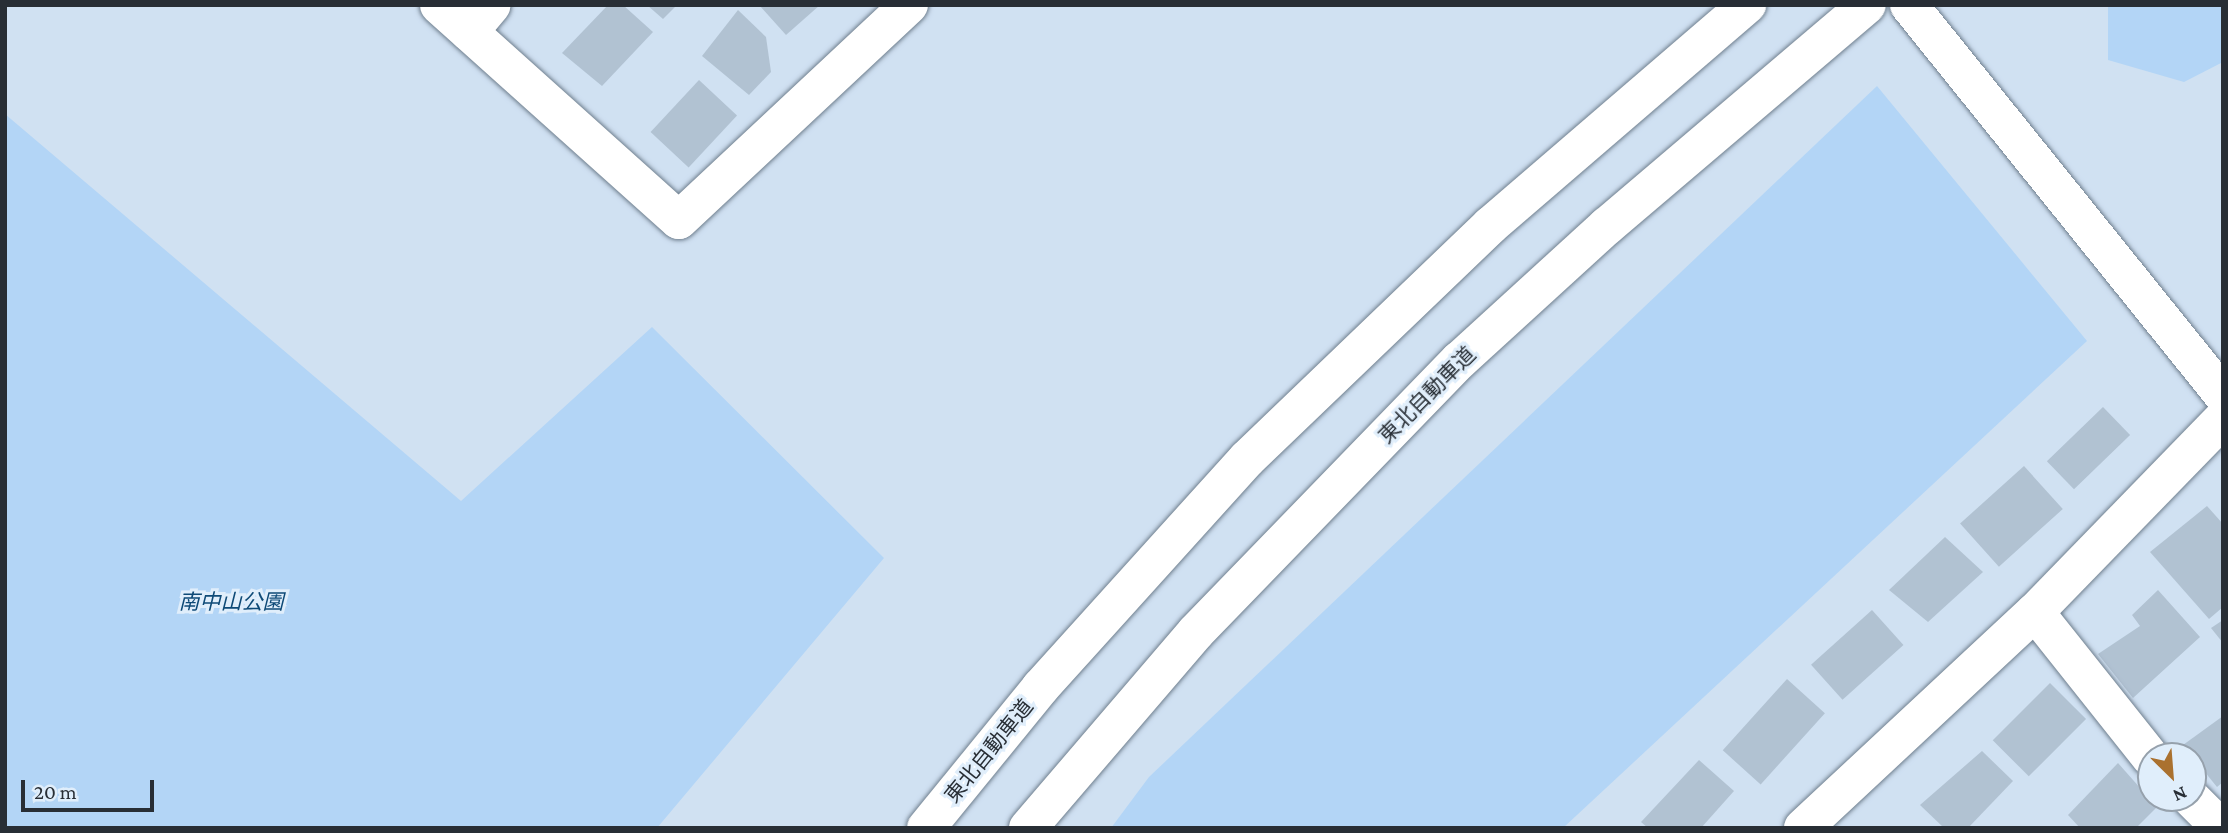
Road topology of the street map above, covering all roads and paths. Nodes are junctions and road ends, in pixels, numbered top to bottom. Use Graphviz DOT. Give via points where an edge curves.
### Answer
graph roads {
  1 [pos="439,5"];
  2 [pos="909,5"];
  3 [pos="1747,5"];
  4 [pos="1909,5"];
  5 [pos="1865,7"];
  6 [pos="480,19"];
  7 [pos="2223,395"];
  8 [pos="2223,419"];
  9 [pos="2035,612"];
  10 [pos="2138,742"];
  11 [pos="926,828"];
  12 [pos="1028,828"];
  13 [pos="1803,828"];
  1 -- 6 [label="main road"];
  2 -- 6 [label="main road" via="679,220"];
  3 -- 11 [label="main road, 東北自動車道" via="1491,225 1247,459 1040,688"];
  4 -- 7 [label="main road"];
  5 -- 12 [label="main road, 東北自動車道" via="1638,199 1460,360 1196,632"];
  8 -- 9 [label="main road"];
  9 -- 10 [label="main road"];
  9 -- 13 [label="main road"];
}
